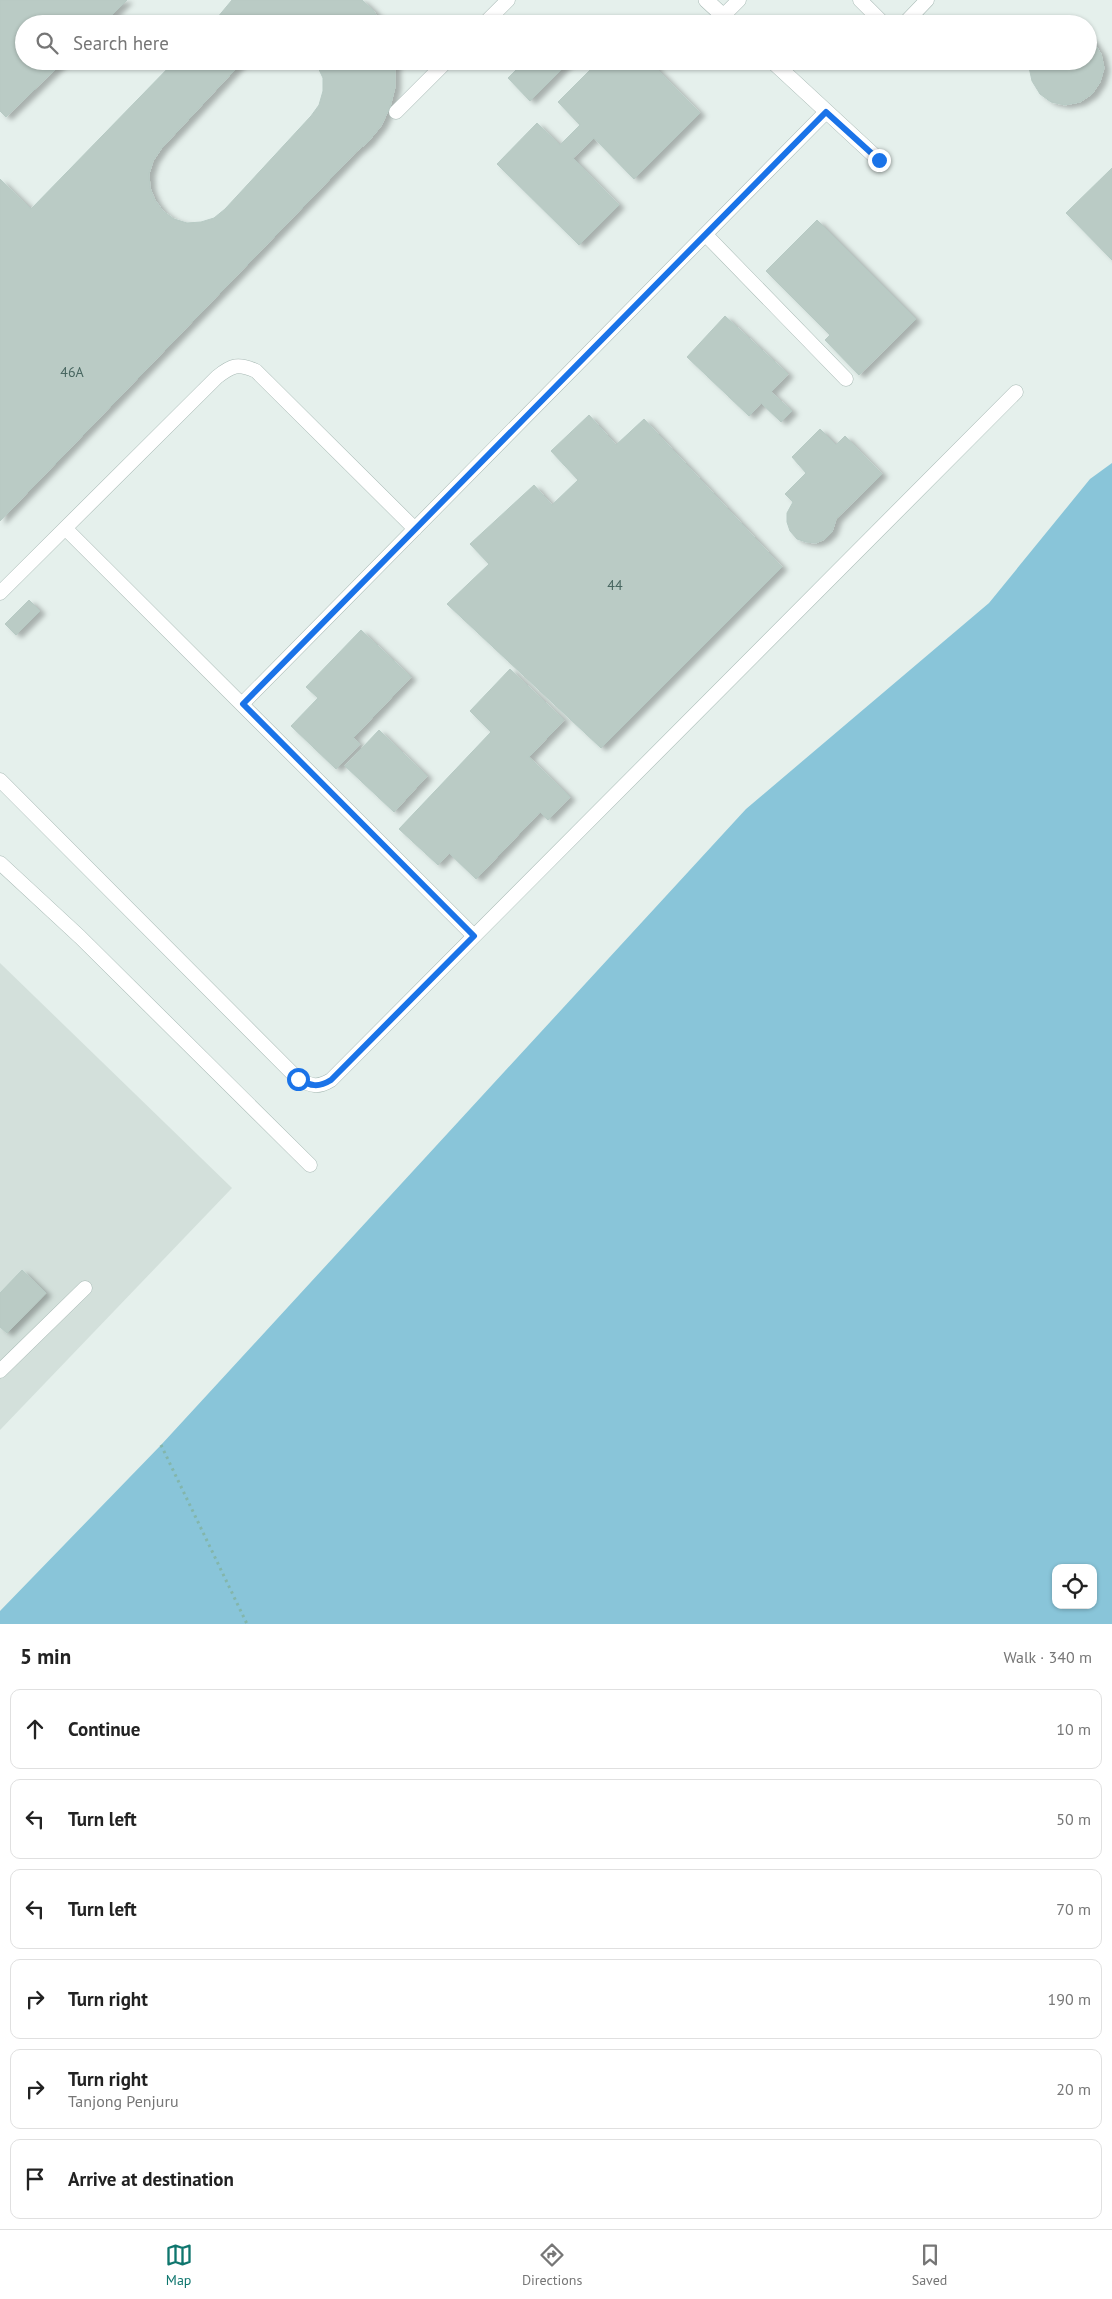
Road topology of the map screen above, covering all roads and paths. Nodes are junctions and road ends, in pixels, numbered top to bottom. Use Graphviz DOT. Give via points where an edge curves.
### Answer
graph roads {
  1 [pos="508,0"];
  2 [pos="706,0"];
  3 [pos="738,0"];
  4 [pos="860,0"];
  5 [pos="927,0"];
  6 [pos="493,15"];
  7 [pos="722,15"];
  8 [pos="730,15"];
  9 [pos="875,15"];
  10 [pos="913,15"];
  11 [pos="438,70"];
  12 [pos="782,70"];
  13 [pos="396,112"];
  14 [pos="826,112"];
  15 [pos="879,160"];
  16 [pos="706,235"];
  17 [pos="846,379"];
  18 [pos="1016,392"];
  19 [pos="66,529"];
  20 [pos="415,529"];
  21 [pos="0,593"];
  22 [pos="243,704"];
  23 [pos="0,780"];
  24 [pos="0,863"];
  25 [pos="474,936"];
  26 [pos="310,1165"];
  27 [pos="85,1288"];
  28 [pos="0,1371"];
  29 [pos="161,1445"];
  30 [pos="246,1624"];
  1 -- 6 [label="lane"];
  2 -- 7 [label="street"];
  3 -- 8 [label="lane"];
  4 -- 9 [label="lane"];
  5 -- 10 [label="lane"];
  11 -- 13 [label="lane"];
  12 -- 14 [label="street"];
  14 -- 15 [label="street"];
  14 -- 16 [label="lane"];
  16 -- 17 [label="lane"];
  16 -- 20 [label="lane"];
  18 -- 25 [label="lane"];
  19 -- 20 [label="lane" via="216,377 229,367 243,365 256,371"];
  19 -- 21 [label="lane"];
  19 -- 22 [label="lane"];
  20 -- 22 [label="lane"];
  22 -- 25 [label="lane"];
  23 -- 25 [label="lane" via="298,1079 310,1086 322,1086 331,1080"];
  24 -- 26 [label="lane" via="80,937"];
  27 -- 28 [label="lane"];
  29 -- 30 [label="path"];
}
